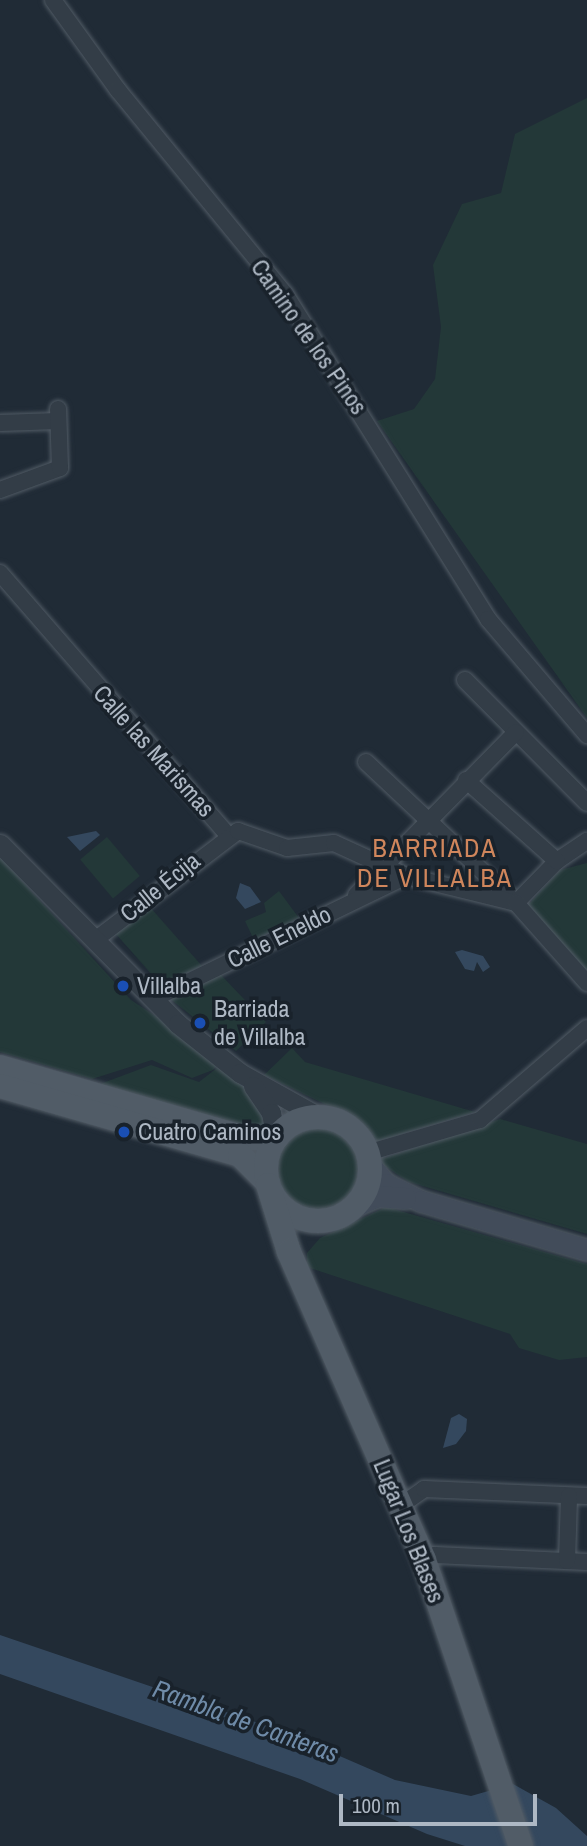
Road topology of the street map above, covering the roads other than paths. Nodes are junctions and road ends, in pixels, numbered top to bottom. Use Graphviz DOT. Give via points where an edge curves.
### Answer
graph roads {
  1 [pos="53,0"];
  2 [pos="0,422"];
  3 [pos="0,490"];
  4 [pos="0,573"];
  5 [pos="465,680"];
  6 [pos="516,732"];
  7 [pos="587,735"];
  8 [pos="366,762"];
  9 [pos="466,780"];
  10 [pos="587,803"];
  11 [pos="424,822"];
  12 [pos="226,833"];
  13 [pos="0,844"];
  14 [pos="586,844"];
  15 [pos="557,861"];
  16 [pos="383,868"];
  17 [pos="406,876"];
  18 [pos="516,904"];
  19 [pos="346,905"];
  20 [pos="95,940"];
  21 [pos="587,983"];
  22 [pos="153,999"];
  23 [pos="587,1028"];
  24 [pos="0,1067"];
  25 [pos="240,1073"];
  26 [pos="0,1086"];
  27 [pos="319,1117"];
  28 [pos="275,1138"];
  29 [pos="368,1159"];
  30 [pos="268,1184"];
  31 [pos="421,1201"];
  32 [pos="354,1206"];
  33 [pos="323,1221"];
  34 [pos="587,1250"];
  35 [pos="302,1283"];
  36 [pos="569,1496"];
  37 [pos="587,1496"];
  38 [pos="400,1506"];
  39 [pos="424,1560"];
  40 [pos="567,1561"];
  41 [pos="587,1562"];
  42 [pos="521,1846"];
  1 -- 7 [label="street, Camino de los Pinos" via="118,90 285,294 478,599"];
  2 -- 3 [label="street" via="58,415 60,468"];
  4 -- 12 [label="street, Calle las Marismas"];
  5 -- 6 [label="street"];
  6 -- 9 [label="street"];
  6 -- 10 [label="street"];
  8 -- 11 [label="street"];
  9 -- 11 [label="street"];
  9 -- 15 [label="street"];
  11 -- 16 [label="street"];
  11 -- 18 [label="street"];
  12 -- 16 [label="street, Calle las Marismas" via="251,833 287,848 334,843"];
  12 -- 20 [label="street, Calle Écija"];
  13 -- 20 [label="street"];
  14 -- 15 [label="street"];
  15 -- 18 [label="street"];
  16 -- 17 [label="street, Calle las Marismas"];
  16 -- 19 [label="street"];
  17 -- 18 [label="street, Calle las Marismas"];
  17 -- 19 [label="street, Calle Eneldo"];
  18 -- 21 [label="street"];
  19 -- 22 [label="street, Calle Eneldo"];
  20 -- 22 [label="street"];
  22 -- 25 [label="street"];
  23 -- 29 [label="street" via="480,1120"];
  24 -- 28 [label="main road" via="245,1138"];
  25 -- 27 [label="street"];
  25 -- 28 [label="street" via="268,1106"];
  26 -- 30 [label="main road" via="240,1155"];
  27 -- 28 [label="main road" via="294,1123"];
  27 -- 29 [label="main road" via="349,1128"];
  28 -- 30 [label="main road" via="267,1159"];
  29 -- 31 [label="main road" via="386,1184"];
  29 -- 32 [label="main road" via="367,1187"];
  30 -- 33 [label="main road" via="289,1212"];
  30 -- 35 [label="main road, Lugar Los Blases"];
  31 -- 32 [label="main road" via="384,1196"];
  31 -- 34 [label="main road"];
  32 -- 33 [label="main road"];
  33 -- 35 [label="main road, Lugar Los Blases" via="297,1249"];
  35 -- 38 [label="main road, Lugar Los Blases"];
  36 -- 37 [label="street"];
  36 -- 38 [label="street" via="424,1489"];
  36 -- 40 [label="street"];
  38 -- 39 [label="main road, Lugar Los Blases"];
  39 -- 40 [label="street" via="435,1555"];
  39 -- 42 [label="main road, Lugar Los Blases"];
  40 -- 41 [label="street"];
}
